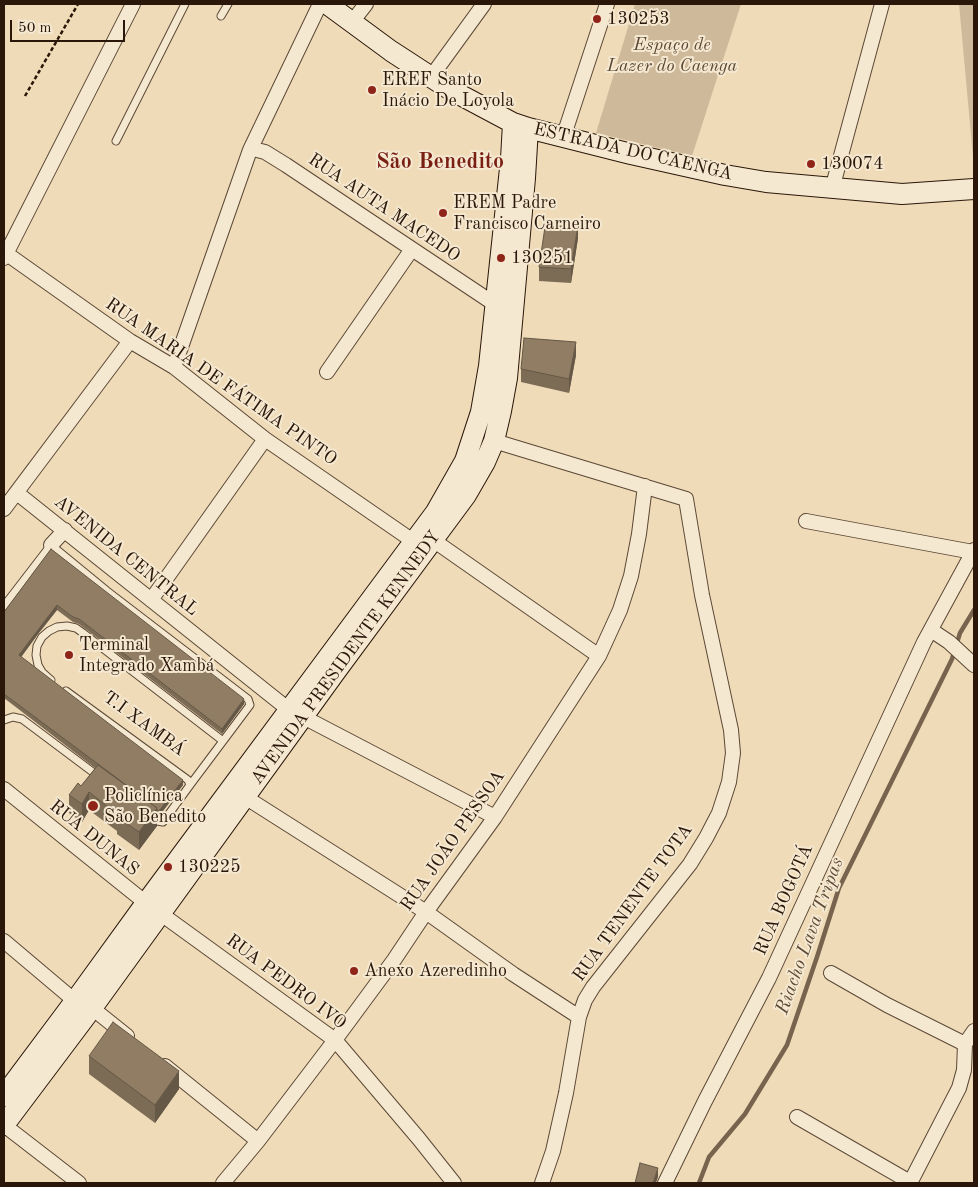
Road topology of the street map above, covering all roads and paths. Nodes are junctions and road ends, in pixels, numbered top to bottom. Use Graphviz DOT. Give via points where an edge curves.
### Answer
graph roads {
  1 [pos="78,4"];
  2 [pos="133,4"];
  3 [pos="185,4"];
  4 [pos="228,4"];
  5 [pos="320,4"];
  6 [pos="327,4"];
  7 [pos="366,4"];
  8 [pos="484,4"];
  9 [pos="607,4"];
  10 [pos="881,5"];
  11 [pos="221,16"];
  12 [pos="352,22"];
  13 [pos="431,77"];
  14 [pos="25,96"];
  15 [pos="520,125"];
  16 [pos="563,138"];
  17 [pos="116,141"];
  18 [pos="250,150"];
  19 [pos="832,189"];
  20 [pos="974,189"];
  21 [pos="412,249"];
  22 [pos="6,256"];
  23 [pos="496,305"];
  24 [pos="130,341"];
  25 [pos="174,367"];
  26 [pos="327,372"];
  27 [pos="265,439"];
  28 [pos="494,441"];
  29 [pos="644,486"];
  30 [pos="17,493"];
  31 [pos="4,508"];
  32 [pos="806,521"];
  33 [pos="65,530"];
  34 [pos="423,541"];
  35 [pos="51,545"];
  36 [pos="974,551"];
  37 [pos="151,600"];
  38 [pos="4,606"];
  39 [pos="931,630"];
  40 [pos="599,656"];
  41 [pos="972,663"];
  42 [pos="296,713"];
  43 [pos="4,720"];
  44 [pos="223,741"];
  45 [pos="107,783"];
  46 [pos="190,785"];
  47 [pos="4,790"];
  48 [pos="245,797"];
  49 [pos="143,810"];
  50 [pos="495,816"];
  51 [pos="153,908"];
  52 [pos="426,912"];
  53 [pos="4,941"];
  54 [pos="831,973"];
  55 [pos="84,1005"];
  56 [pos="579,1017"];
  57 [pos="974,1031"];
  58 [pos="336,1040"];
  59 [pos="137,1044"];
  60 [pos="965,1044"];
  61 [pos="152,1056"];
  62 [pos="4,1096"];
  63 [pos="797,1117"];
  64 [pos="4,1125"];
  65 [pos="258,1141"];
  66 [pos="79,1183"];
  67 [pos="222,1183"];
  68 [pos="454,1183"];
  69 [pos="542,1183"];
  70 [pos="665,1183"];
  71 [pos="910,1183"];
  1 -- 14 [label="path"];
  2 -- 22 [label="street"];
  3 -- 17 [label="lane"];
  4 -- 11 [label="lane"];
  5 -- 18 [label="street"];
  6 -- 12 [label="main road, ESTRADA DO CAENGA"];
  7 -- 12 [label="street"];
  8 -- 13 [label="street"];
  9 -- 16 [label="street"];
  10 -- 19 [label="street"];
  12 -- 13 [label="main road, ESTRADA DO CAENGA"];
  13 -- 15 [label="main road, ESTRADA DO CAENGA"];
  15 -- 16 [label="main road, ESTRADA DO CAENGA"];
  15 -- 23 [label="main road, AVENIDA PRESIDENTE KENNEDY" via="511,159"];
  15 -- 28 [label="main road, AVENIDA PRESIDENTE KENNEDY" via="525,178 507,378"];
  16 -- 19 [label="main road, ESTRADA DO CAENGA" via="725,175"];
  18 -- 21 [label="street, RUA AUTA MACEDO" via="265,152"];
  18 -- 25 [label="street"];
  19 -- 20 [label="main road, ESTRADA DO CAENGA" via="902,194"];
  21 -- 23 [label="street, RUA AUTA MACEDO"];
  21 -- 26 [label="street"];
  22 -- 24 [label="street, RUA MARIA DE FÁTIMA PINTO"];
  23 -- 34 [label="main road, AVENIDA PRESIDENTE KENNEDY" via="481,412 465,461"];
  24 -- 25 [label="street, RUA MARIA DE FÁTIMA PINTO"];
  24 -- 30 [label="street"];
  25 -- 27 [label="street, RUA MARIA DE FÁTIMA PINTO"];
  27 -- 34 [label="street, RUA MARIA DE FÁTIMA PINTO"];
  27 -- 37 [label="street"];
  28 -- 29 [label="street"];
  28 -- 34 [label="main road, AVENIDA PRESIDENTE KENNEDY" via="466,495"];
  29 -- 40 [label="street, RUA JOÃO PESSOA" via="632,576"];
  29 -- 56 [label="street, RUA TENENTE TOTA" via="686,499 733,753 729,782 719,813 706,838 690,864 592,987"];
  30 -- 31 [label="street"];
  30 -- 33 [label="street, AVENIDA CENTRAL"];
  32 -- 36 [label="street"];
  33 -- 35 [label="street"];
  33 -- 37 [label="street, AVENIDA CENTRAL"];
  34 -- 40 [label="street, RUA MARIA DE FÁTIMA PINTO"];
  34 -- 42 [label="main road, AVENIDA PRESIDENTE KENNEDY"];
  35 -- 38 [label="lane"];
  35 -- 44 [label="lane" via="248,699 250,705"];
  36 -- 39 [label="street, RUA BOGOTÁ"];
  37 -- 42 [label="street, AVENIDA CENTRAL"];
  39 -- 41 [label="street"];
  39 -- 70 [label="street, RUA BOGOTÁ" via="769,978"];
  40 -- 50 [label="street, RUA JOÃO PESSOA"];
  42 -- 48 [label="main road, AVENIDA PRESIDENTE KENNEDY"];
  42 -- 50 [label="street, AVENIDA CENTRAL"];
  42 -- 51 [label="main road, AVENIDA PRESIDENTE KENNEDY"];
  43 -- 45 [label="lane" via="22,719"];
  44 -- 46 [label="lane"];
  44 -- 46 [label="lane, T.I XAMBÁ" via="76,628 57,626 42,637 36,655 42,672 188,780"];
  46 -- 49 [label="lane" via="163,822"];
  47 -- 51 [label="street, RUA DUNAS"];
  48 -- 51 [label="main road, AVENIDA PRESIDENTE KENNEDY"];
  48 -- 52 [label="street"];
  50 -- 52 [label="street, RUA JOÃO PESSOA"];
  51 -- 55 [label="main road, AVENIDA PRESIDENTE KENNEDY"];
  51 -- 58 [label="street, RUA PEDRO IVO"];
  52 -- 56 [label="street"];
  52 -- 58 [label="street, RUA JOÃO PESSOA"];
  53 -- 55 [label="street"];
  54 -- 60 [label="street"];
  55 -- 59 [label="street"];
  55 -- 62 [label="main road, AVENIDA PRESIDENTE KENNEDY"];
  55 -- 64 [label="main road, AVENIDA PRESIDENTE KENNEDY"];
  56 -- 69 [label="street, RUA TENENTE TOTA" via="566,1093"];
  57 -- 60 [label="street"];
  58 -- 65 [label="street, RUA JOÃO PESSOA"];
  58 -- 68 [label="street, RUA PEDRO IVO"];
  60 -- 71 [label="street" via="964,1070 959,1088"];
  61 -- 65 [label="street"];
  63 -- 71 [label="street"];
  64 -- 66 [label="street"];
  65 -- 67 [label="street, RUA JOÃO PESSOA"];
}
